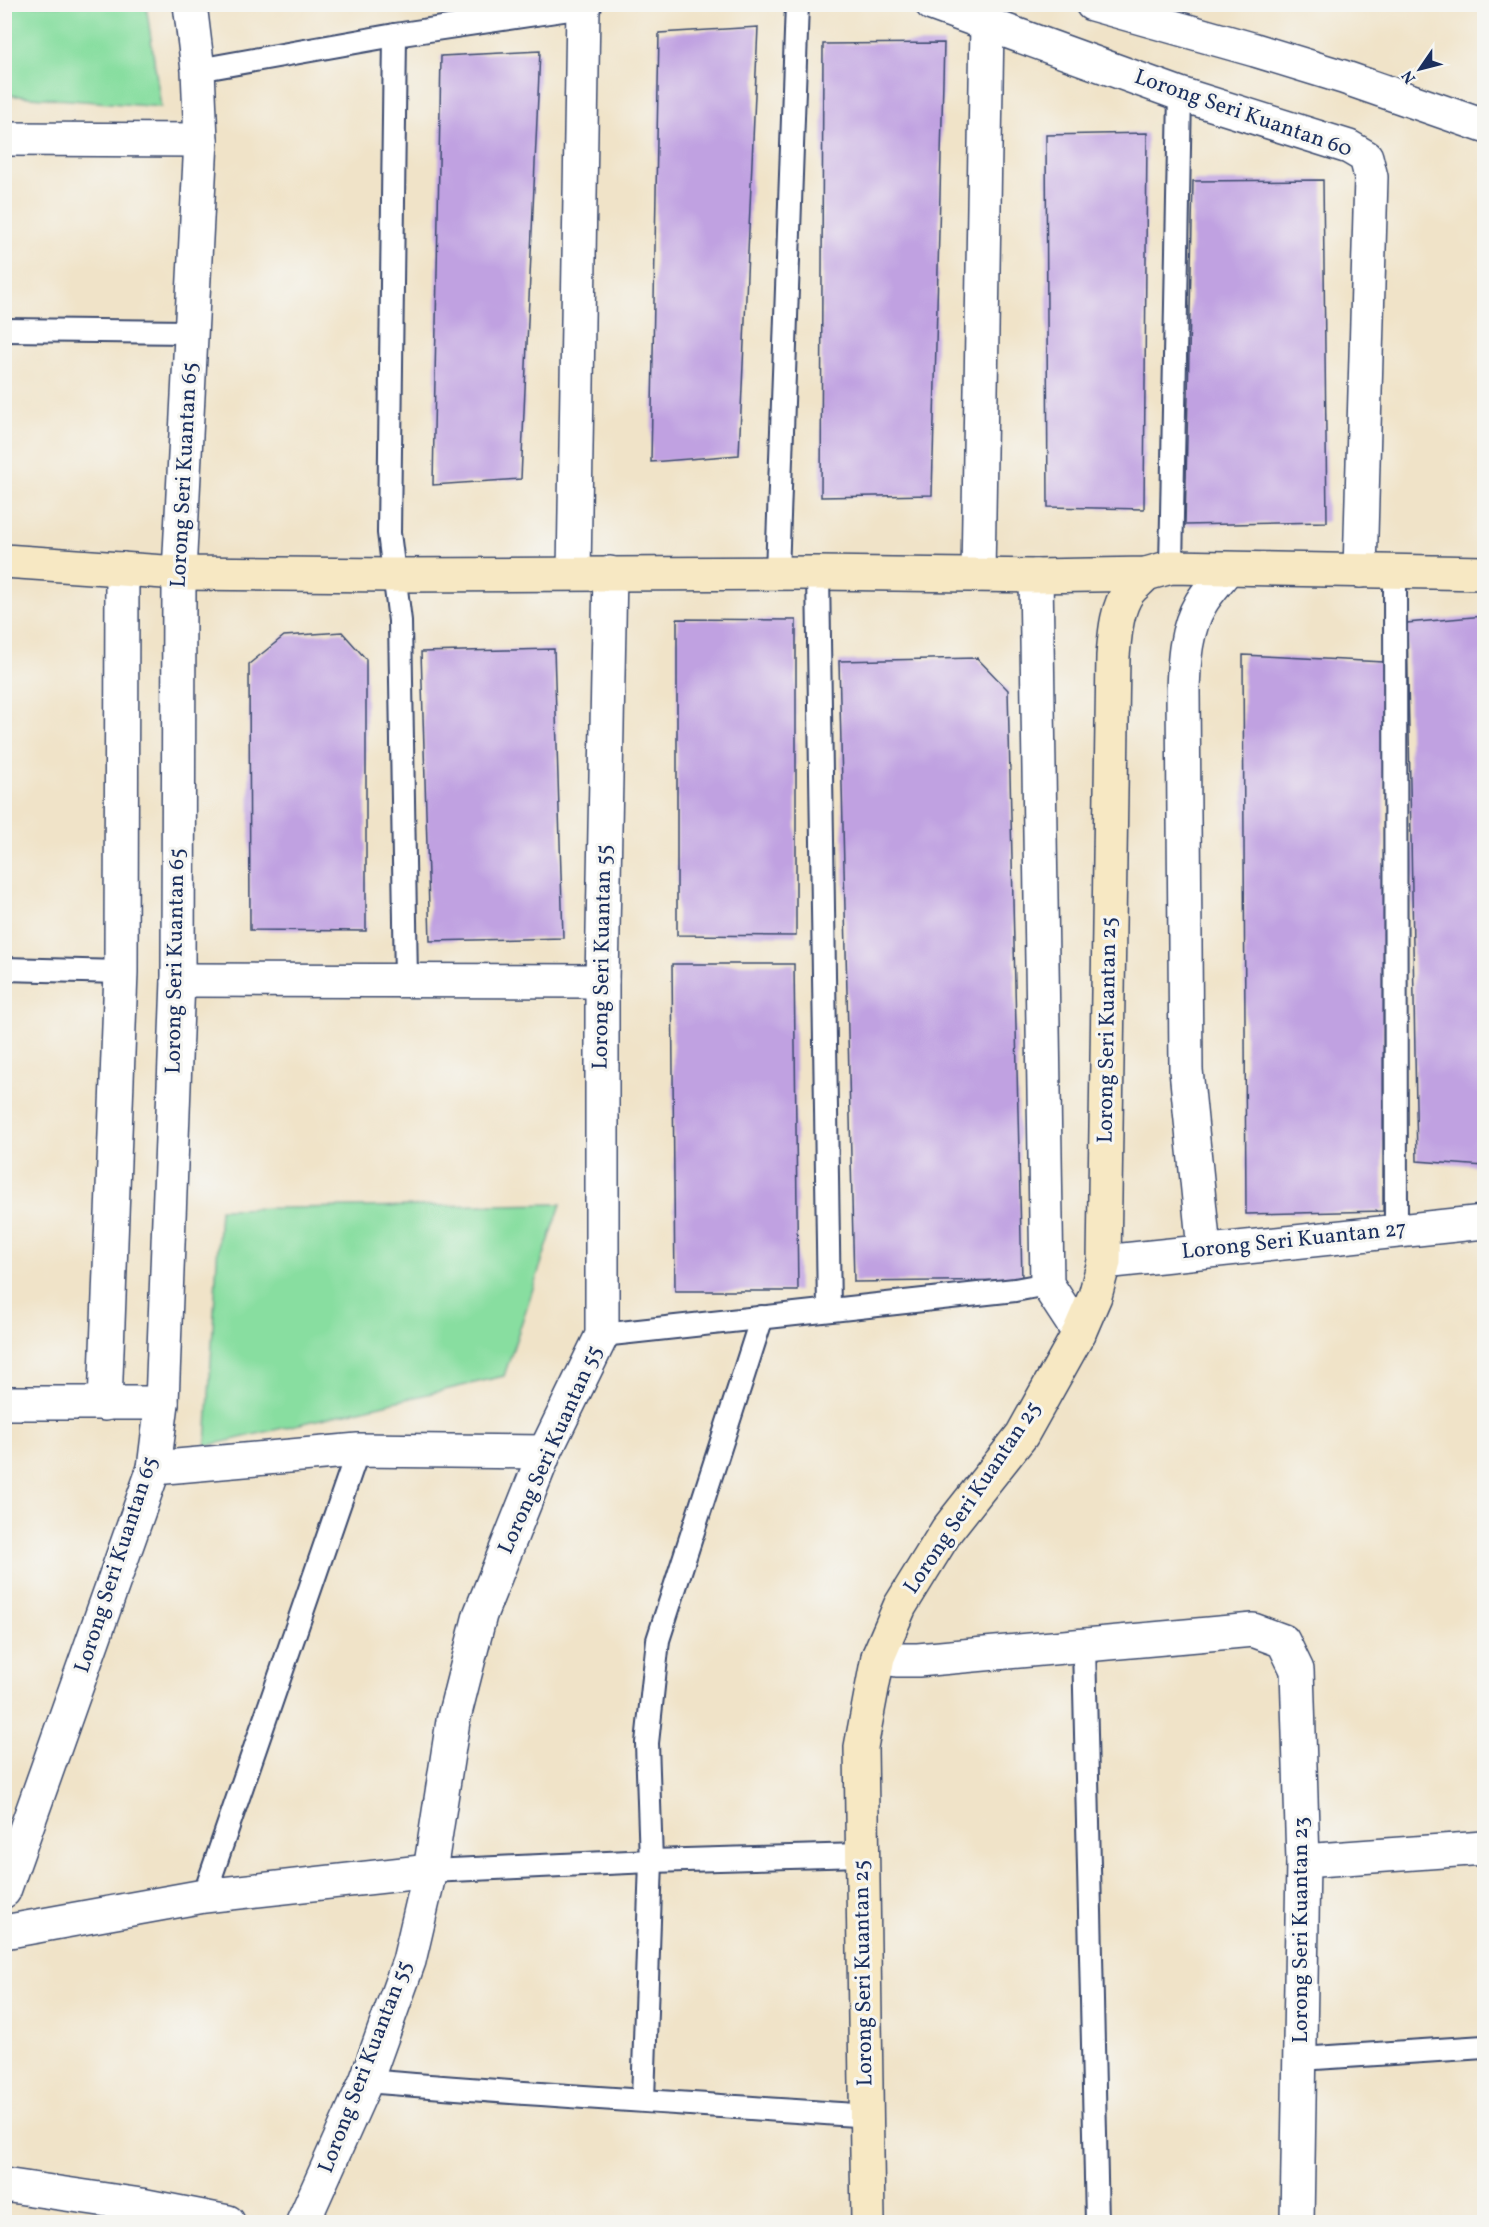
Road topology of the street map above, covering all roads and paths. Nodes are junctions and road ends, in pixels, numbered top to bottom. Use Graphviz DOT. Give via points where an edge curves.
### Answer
graph roads {
  1 [pos="190,4"];
  2 [pos="797,4"];
  3 [pos="932,4"];
  4 [pos="1092,4"];
  5 [pos="587,6"];
  6 [pos="987,23"];
  7 [pos="394,35"];
  8 [pos="198,70"];
  9 [pos="1180,94"];
  10 [pos="1485,126"];
  11 [pos="4,139"];
  12 [pos="201,140"];
  13 [pos="4,330"];
  14 [pos="191,332"];
  15 [pos="4,561"];
  16 [pos="122,569"];
  17 [pos="1227,569"];
  18 [pos="1395,570"];
  19 [pos="1159,571"];
  20 [pos="1360,571"];
  21 [pos="179,573"];
  22 [pos="574,573"];
  23 [pos="610,573"];
  24 [pos="777,573"];
  25 [pos="818,573"];
  26 [pos="1485,573"];
  27 [pos="395,575"];
  28 [pos="978,576"];
  29 [pos="1036,576"];
  30 [pos="4,969"];
  31 [pos="121,972"];
  32 [pos="178,980"];
  33 [pos="406,980"];
  34 [pos="602,981"];
  35 [pos="1485,1222"];
  36 [pos="1396,1231"];
  37 [pos="1204,1250"];
  38 [pos="1104,1262"];
  39 [pos="1047,1284"];
  40 [pos="829,1310"];
  41 [pos="762,1317"];
  42 [pos="1078,1334"];
  43 [pos="602,1335"];
  44 [pos="4,1403"];
  45 [pos="162,1403"];
  46 [pos="105,1404"];
  47 [pos="358,1450"];
  48 [pos="545,1452"];
  49 [pos="154,1468"];
  50 [pos="1084,1645"];
  51 [pos="878,1657"];
  52 [pos="1485,1848"];
  53 [pos="861,1855"];
  54 [pos="651,1861"];
  55 [pos="1304,1861"];
  56 [pos="430,1872"];
  57 [pos="7,1879"];
  58 [pos="204,1896"];
  59 [pos="4,1932"];
  60 [pos="1485,2047"];
  61 [pos="1300,2059"];
  62 [pos="366,2081"];
  63 [pos="643,2100"];
  64 [pos="867,2116"];
  65 [pos="4,2185"];
  66 [pos="140,2214"];
  67 [pos="228,2223"];
  68 [pos="303,2223"];
  69 [pos="868,2223"];
  70 [pos="1097,2223"];
  71 [pos="1297,2223"];
  1 -- 8 [label="street, Lorong Seri Kuantan 65"];
  2 -- 24 [label="lane"];
  3 -- 6 [label="street, Lorong Seri Kuantan 60"];
  4 -- 10 [label="street" via="1343,77"];
  5 -- 7 [label="lane"];
  5 -- 22 [label="street"];
  6 -- 9 [label="street, Lorong Seri Kuantan 60"];
  6 -- 28 [label="street"];
  7 -- 8 [label="lane"];
  7 -- 27 [label="lane" via="389,533"];
  8 -- 12 [label="street, Lorong Seri Kuantan 65"];
  9 -- 19 [label="lane"];
  9 -- 20 [label="street, Lorong Seri Kuantan 60" via="1349,147 1366,157 1371,177"];
  11 -- 12 [label="street"];
  12 -- 14 [label="street, Lorong Seri Kuantan 65"];
  13 -- 14 [label="lane"];
  14 -- 21 [label="street, Lorong Seri Kuantan 65"];
  15 -- 16 [label="street"];
  16 -- 21 [label="street"];
  16 -- 31 [label="street"];
  17 -- 19 [label="street"];
  17 -- 20 [label="street"];
  17 -- 37 [label="street" via="1201,602 1191,623 1183,691 1186,1070"];
  18 -- 20 [label="street"];
  18 -- 26 [label="street"];
  18 -- 36 [label="lane"];
  19 -- 29 [label="street"];
  19 -- 38 [label="street, Lorong Seri Kuantan 25" via="1128,592 1116,628 1113,656"];
  21 -- 27 [label="street"];
  21 -- 32 [label="street, Lorong Seri Kuantan 65"];
  22 -- 23 [label="street"];
  22 -- 27 [label="street"];
  23 -- 24 [label="street"];
  23 -- 34 [label="street, Lorong Seri Kuantan 55"];
  24 -- 25 [label="street"];
  25 -- 28 [label="street"];
  25 -- 40 [label="lane"];
  27 -- 33 [label="lane" via="400,621"];
  28 -- 29 [label="street"];
  29 -- 39 [label="street"];
  30 -- 31 [label="lane"];
  31 -- 46 [label="street"];
  32 -- 33 [label="street"];
  32 -- 45 [label="street, Lorong Seri Kuantan 65"];
  33 -- 34 [label="street"];
  34 -- 43 [label="street, Lorong Seri Kuantan 55"];
  35 -- 36 [label="street, Lorong Seri Kuantan 27"];
  36 -- 37 [label="street, Lorong Seri Kuantan 27"];
  37 -- 38 [label="street, Lorong Seri Kuantan 27"];
  38 -- 42 [label="street, Lorong Seri Kuantan 25" via="1095,1296"];
  39 -- 40 [label="lane"];
  39 -- 42 [label="street"];
  40 -- 41 [label="lane"];
  41 -- 43 [label="lane"];
  41 -- 54 [label="lane" via="658,1640 647,1743"];
  42 -- 51 [label="street, Lorong Seri Kuantan 25" via="1022,1435 947,1530 900,1606"];
  43 -- 48 [label="street, Lorong Seri Kuantan 55"];
  44 -- 46 [label="street"];
  45 -- 46 [label="street"];
  45 -- 49 [label="street, Lorong Seri Kuantan 65"];
  47 -- 48 [label="street"];
  47 -- 49 [label="street"];
  47 -- 58 [label="lane"];
  48 -- 56 [label="street, Lorong Seri Kuantan 55" via="480,1614 453,1721"];
  49 -- 57 [label="street, Lorong Seri Kuantan 65"];
  50 -- 51 [label="street" via="918,1660"];
  50 -- 55 [label="street, Lorong Seri Kuantan 23" via="1252,1630 1283,1641 1298,1670"];
  50 -- 70 [label="lane"];
  51 -- 53 [label="street, Lorong Seri Kuantan 25" via="861,1747"];
  52 -- 55 [label="street"];
  53 -- 54 [label="lane"];
  53 -- 64 [label="street, Lorong Seri Kuantan 25"];
  54 -- 56 [label="lane"];
  54 -- 63 [label="lane"];
  55 -- 61 [label="street, Lorong Seri Kuantan 23"];
  56 -- 58 [label="street"];
  56 -- 62 [label="street, Lorong Seri Kuantan 55" via="409,1961"];
  58 -- 59 [label="street"];
  60 -- 61 [label="lane"];
  61 -- 71 [label="street, Lorong Seri Kuantan 23"];
  62 -- 63 [label="lane"];
  62 -- 68 [label="street, Lorong Seri Kuantan 55"];
  63 -- 64 [label="lane"];
  64 -- 69 [label="street, Lorong Seri Kuantan 25"];
  65 -- 66 [label="street"];
  66 -- 67 [label="street"];
}
